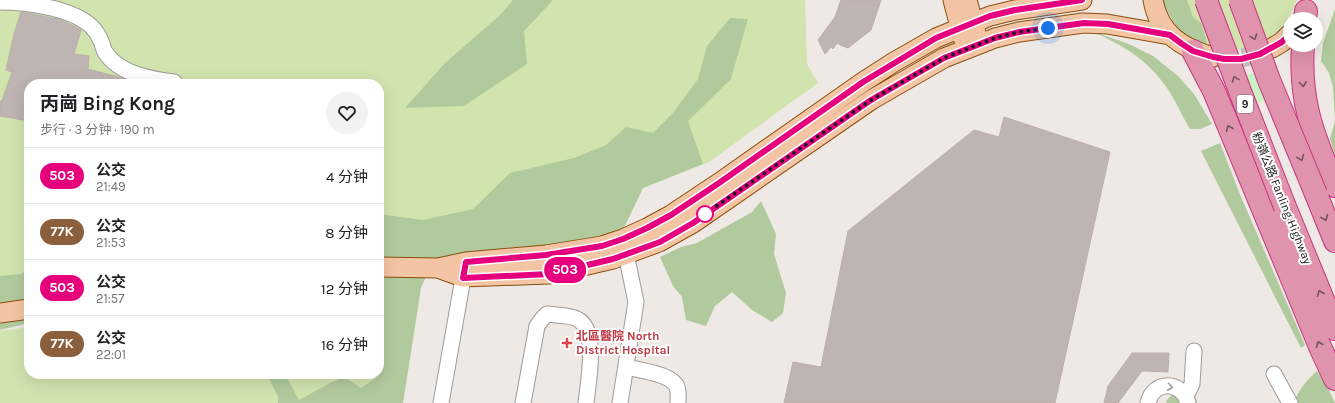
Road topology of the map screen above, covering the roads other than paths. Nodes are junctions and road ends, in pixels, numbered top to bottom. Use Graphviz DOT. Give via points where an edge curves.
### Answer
graph roads {
  1 [pos="953,0"];
  2 [pos="967,0"];
  3 [pos="1082,0"];
  4 [pos="1153,0"];
  5 [pos="1206,0"];
  6 [pos="1240,0"];
  7 [pos="0,2"];
  8 [pos="46,3"];
  9 [pos="966,25"];
  10 [pos="1170,35"];
  11 [pos="1283,41"];
  12 [pos="973,47"];
  13 [pos="1272,48"];
  14 [pos="1303,52"];
  15 [pos="1203,54"];
  16 [pos="152,79"];
  17 [pos="906,80"];
  18 [pos="846,94"];
  19 [pos="1326,190"];
  20 [pos="1335,241"];
  21 [pos="625,246"];
  22 [pos="384,267"];
  23 [pos="464,270"];
  24 [pos="24,310"];
  25 [pos="0,313"];
  26 [pos="1335,329"];
  27 [pos="1194,351"];
  28 [pos="626,367"];
  29 [pos="1274,374"];
  30 [pos="1335,379"];
  31 [pos="1187,400"];
  32 [pos="441,403"];
  33 [pos="523,403"];
  34 [pos="586,403"];
  35 [pos="620,403"];
  36 [pos="678,403"];
  37 [pos="1148,403"];
  38 [pos="1290,403"];
  1 -- 9 [label="main road"];
  2 -- 9 [label="main road"];
  3 -- 9 [label="main road" via="1015,10"];
  4 -- 10 [label="main road" via="1160,20"];
  26 -- 5 [label="highway, 粉嶺公路 Fanling Highway / 9, one-way, bridge" via="1285,207"];
  6 -- 19 [label="highway, one-way, bridge" via="1269,80"];
  7 -- 8 [label="street"];
  8 -- 16 [label="street" via="81,18 92,27 101,39 105,52 116,64 135,74"];
  9 -- 12 [label="main road"];
  9 -- 18 [label="main road" via="901,58"];
  10 -- 12 [label="main road" via="1108,24 1084,23 1019,32"];
  10 -- 15 [label="main road"];
  11 -- 13 [label="main road"];
  12 -- 17 [label="main road" via="944,58"];
  14 -- 19 [label="highway, one-way" via="1305,101 1320,152"];
  30 -- 15 [label="highway, one-way" via="1214,91"];
  17 -- 18 [label="street" via="894,81 857,103 850,101"];
  17 -- 21 [label="main road" via="871,100 693,223 660,242"];
  18 -- 21 [label="main road" via="719,183 647,228"];
  19 -- 20 [label="highway, one-way"];
  21 -- 23 [label="main road" via="602,246"];
  21 -- 28 [label="street" via="636,302"];
  22 -- 23 [label="main road"];
  23 -- 32 [label="street"];
  24 -- 25 [label="main road"];
  27 -- 31 [label="street" via="1192,384"];
  28 -- 35 [label="street"];
  28 -- 36 [label="street" via="666,377 677,386"];
  29 -- 38 [label="street"];
  37 -- 31 [label="street, one-way" via="1153,392 1164,386 1178,388"];
  33 -- 34 [label="street" via="537,326 547,314 577,318 587,328 591,342"];
}
